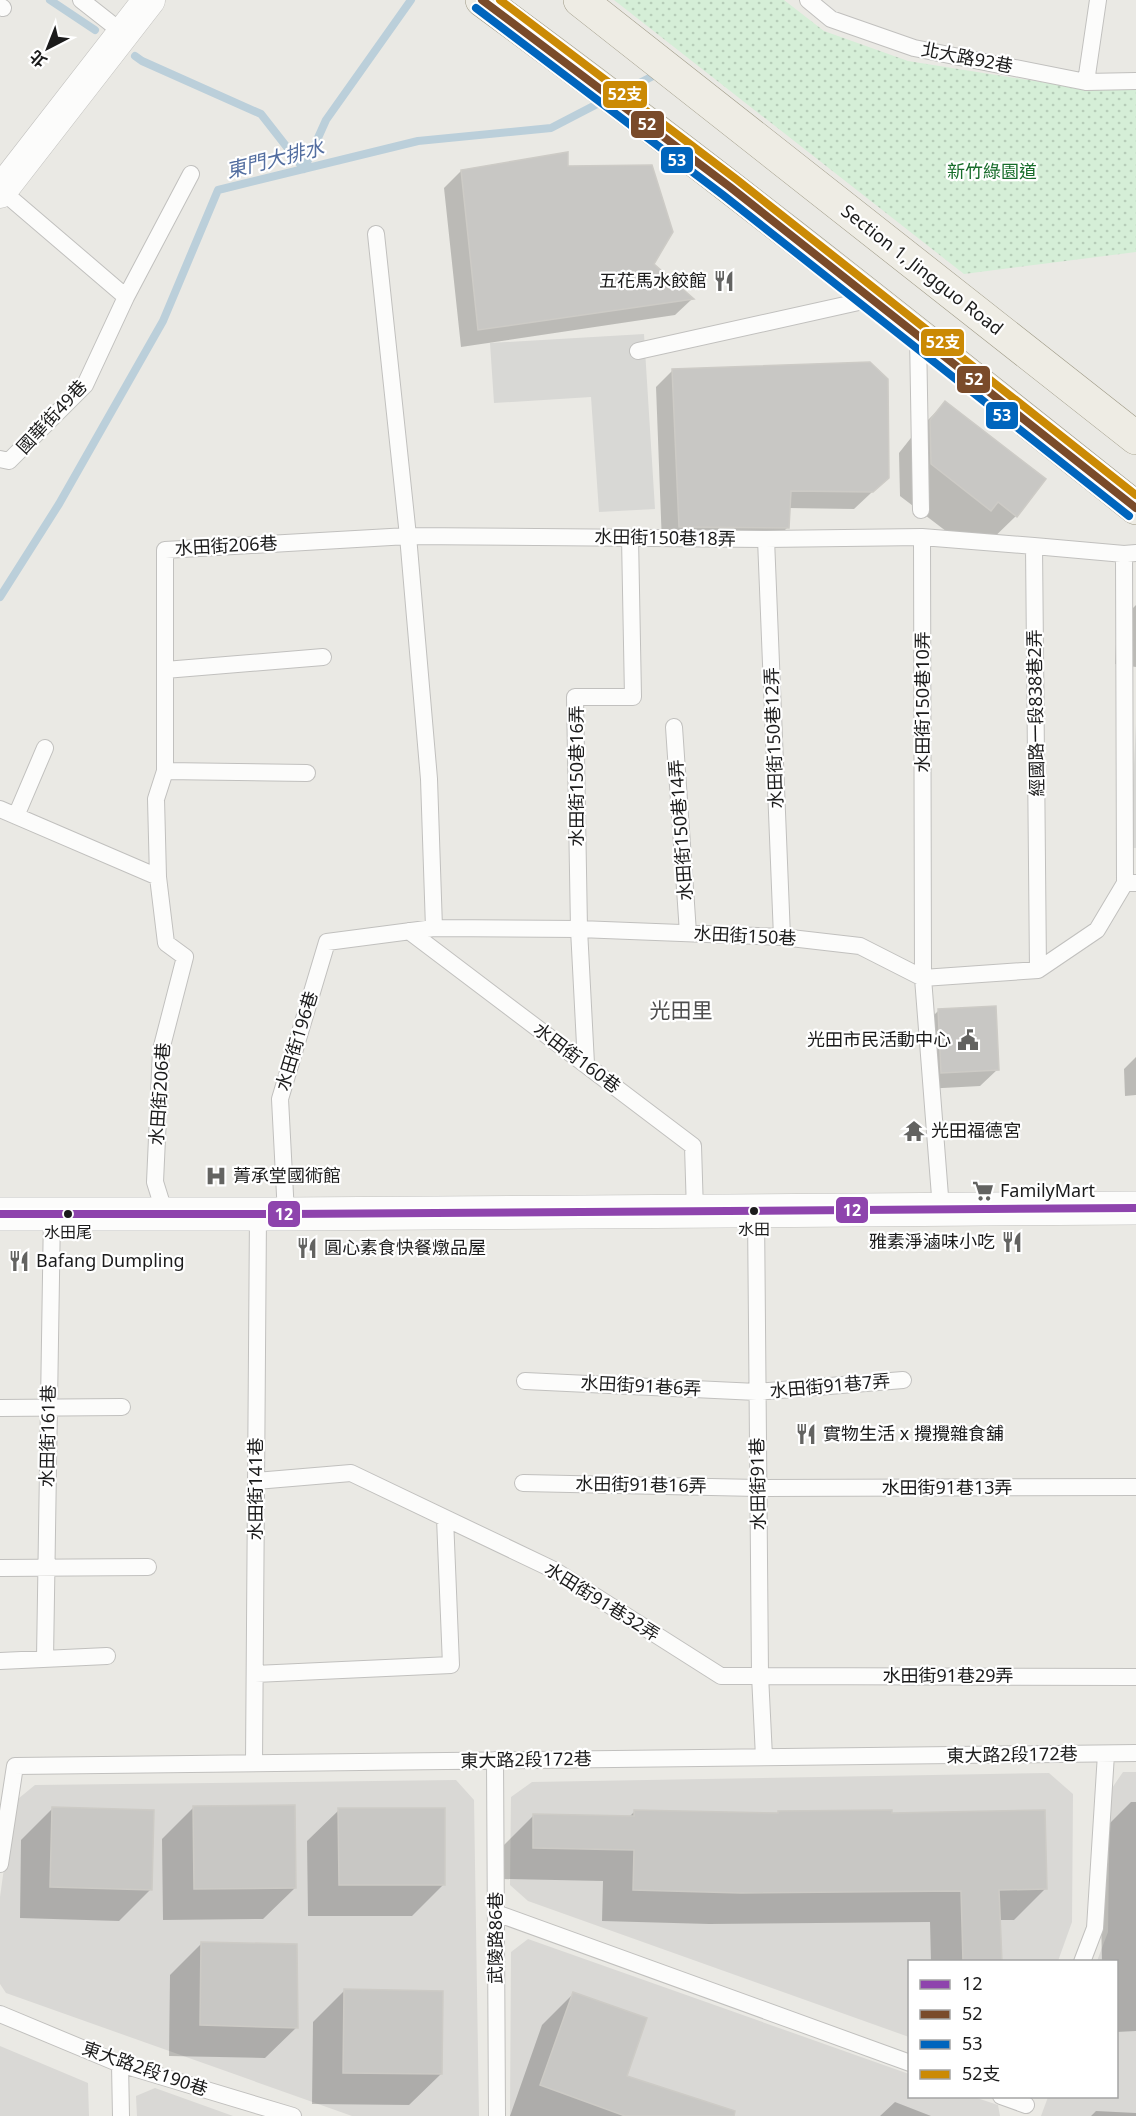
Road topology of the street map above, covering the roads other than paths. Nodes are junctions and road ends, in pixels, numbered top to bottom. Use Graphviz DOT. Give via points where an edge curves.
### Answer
graph roads {
  1 [pos="81,0"];
  2 [pos="149,0"];
  3 [pos="482,0"];
  4 [pos="580,0"];
  5 [pos="808,0"];
  6 [pos="1098,0"];
  7 [pos="123,33"];
  8 [pos="1136,81"];
  9 [pos="1086,82"];
  10 [pos="190,174"];
  11 [pos="1,191"];
  12 [pos="376,234"];
  13 [pos="126,297"];
  14 [pos="873,299"];
  15 [pos="918,334"];
  16 [pos="638,351"];
  17 [pos="1136,438"];
  18 [pos="0,459"];
  19 [pos="1136,508"];
  20 [pos="921,510"];
  21 [pos="408,536"];
  22 [pos="630,537"];
  23 [pos="922,537"];
  24 [pos="766,539"];
  25 [pos="1034,546"];
  26 [pos="1130,553"];
  27 [pos="323,657"];
  28 [pos="165,670"];
  29 [pos="674,728"];
  30 [pos="45,748"];
  31 [pos="165,771"];
  32 [pos="307,772"];
  33 [pos="0,809"];
  34 [pos="16,816"];
  35 [pos="158,877"];
  36 [pos="1131,883"];
  37 [pos="434,928"];
  38 [pos="579,928"];
  39 [pos="409,931"];
  40 [pos="688,933"];
  41 [pos="782,937"];
  42 [pos="327,942"];
  43 [pos="1038,970"];
  44 [pos="923,978"];
  45 [pos="586,1064"];
  46 [pos="1136,1208"];
  47 [pos="941,1209"];
  48 [pos="756,1211"];
  49 [pos="695,1212"];
  50 [pos="52,1213"];
  51 [pos="0,1214"];
  52 [pos="165,1214"];
  53 [pos="272,1214"];
  54 [pos="903,1380"];
  55 [pos="525,1381"];
  56 [pos="757,1392"];
  57 [pos="48,1407"];
  58 [pos="122,1407"];
  59 [pos="0,1408"];
  60 [pos="256,1481"];
  61 [pos="524,1483"];
  62 [pos="1136,1487"];
  63 [pos="758,1488"];
  64 [pos="444,1518"];
  65 [pos="148,1567"];
  66 [pos="0,1568"];
  67 [pos="46,1568"];
  68 [pos="107,1656"];
  69 [pos="45,1659"];
  70 [pos="0,1661"];
  71 [pos="255,1674"];
  72 [pos="760,1675"];
  73 [pos="1136,1677"];
  74 [pos="1106,1754"];
  75 [pos="1136,1754"];
  76 [pos="764,1757"];
  77 [pos="495,1760"];
  78 [pos="254,1763"];
  79 [pos="0,1864"];
  80 [pos="496,1913"];
  81 [pos="1083,1960"];
  82 [pos="0,2014"];
  83 [pos="908,2063"];
  84 [pos="120,2064"];
  85 [pos="1004,2098"];
  86 [pos="1026,2106"];
  87 [pos="120,2116"];
  88 [pos="293,2116"];
  89 [pos="497,2116"];
  1 -- 7 [label="lane"];
  2 -- 7 [label="street"];
  3 -- 14 [label="main road"];
  4 -- 17 [label="main road, Section 1, Jingguo Road"];
  5 -- 9 [label="lane, 北大路92巷" via="831,19 914,48"];
  6 -- 9 [label="lane"];
  7 -- 11 [label="street"];
  8 -- 9 [label="lane, 北大路92巷"];
  10 -- 13 [label="lane, 國華街49巷"];
  11 -- 13 [label="lane"];
  12 -- 21 [label="lane"];
  13 -- 18 [label="lane, 國華街49巷" via="85,385 9,461"];
  14 -- 15 [label="main road"];
  14 -- 16 [label="lane"];
  15 -- 19 [label="main road"];
  15 -- 20 [label="lane"];
  21 -- 22 [label="lane, 水田街150巷18弄"];
  21 -- 28 [label="lane, 水田街206巷" via="165,550"];
  21 -- 37 [label="lane" via="429,779"];
  22 -- 24 [label="lane, 水田街150巷18弄"];
  22 -- 38 [label="lane, 水田街150巷16弄" via="633,697 575,697"];
  23 -- 24 [label="lane, 水田街150巷18弄"];
  23 -- 25 [label="lane"];
  23 -- 44 [label="lane, 水田街150巷10弄"];
  24 -- 41 [label="lane, 水田街150巷12弄"];
  25 -- 26 [label="lane"];
  25 -- 43 [label="lane, 經國路一段838巷2弄"];
  26 -- 36 [label="lane"];
  27 -- 28 [label="lane"];
  28 -- 31 [label="lane, 水田街206巷"];
  29 -- 40 [label="lane, 水田街150巷14弄"];
  30 -- 34 [label="lane"];
  31 -- 32 [label="lane"];
  31 -- 35 [label="lane, 水田街206巷" via="156,800"];
  33 -- 34 [label="lane"];
  34 -- 35 [label="lane"];
  35 -- 52 [label="lane, 水田街206巷" via="166,943 185,957 161,1050 155,1182"];
  36 -- 43 [label="lane" via="1097,930"];
  37 -- 38 [label="lane, 水田街150巷"];
  37 -- 39 [label="lane, 水田街150巷"];
  38 -- 40 [label="lane, 水田街150巷"];
  38 -- 45 [label="lane"];
  39 -- 42 [label="lane, 水田街150巷"];
  39 -- 45 [label="lane, 水田街160巷"];
  40 -- 41 [label="lane, 水田街150巷"];
  41 -- 44 [label="lane, 水田街150巷" via="860,946"];
  42 -- 53 [label="lane, 水田街196巷" via="280,1099"];
  43 -- 44 [label="lane"];
  44 -- 47 [label="lane"];
  45 -- 49 [label="lane, 水田街160巷" via="693,1146"];
  46 -- 47 [label="street"];
  47 -- 48 [label="street"];
  48 -- 49 [label="street"];
  48 -- 56 [label="lane, 水田街91巷"];
  49 -- 53 [label="street"];
  50 -- 51 [label="street"];
  50 -- 52 [label="street"];
  50 -- 57 [label="lane, 水田街161巷"];
  52 -- 53 [label="street"];
  53 -- 60 [label="lane, 水田街141巷"];
  54 -- 56 [label="lane, 水田街91巷7弄"];
  55 -- 56 [label="lane, 水田街91巷6弄"];
  56 -- 63 [label="lane, 水田街91巷"];
  57 -- 58 [label="lane"];
  57 -- 59 [label="lane"];
  57 -- 67 [label="lane, 水田街161巷"];
  60 -- 64 [label="lane, 水田街91巷32弄" via="351,1473"];
  60 -- 71 [label="lane, 水田街141巷"];
  61 -- 63 [label="lane, 水田街91巷16弄"];
  62 -- 63 [label="lane, 水田街91巷13弄"];
  63 -- 72 [label="lane, 水田街91巷"];
  64 -- 71 [label="lane" via="451,1665"];
  64 -- 72 [label="lane, 水田街91巷32弄" via="554,1570 721,1676"];
  65 -- 67 [label="lane"];
  66 -- 67 [label="lane"];
  67 -- 69 [label="lane, 水田街161巷"];
  68 -- 69 [label="lane"];
  69 -- 70 [label="lane"];
  71 -- 78 [label="lane, 水田街141巷"];
  72 -- 73 [label="lane, 水田街91巷29弄"];
  72 -- 76 [label="lane, 水田街91巷"];
  74 -- 75 [label="lane, 東大路2段172巷"];
  74 -- 76 [label="lane, 東大路2段172巷"];
  74 -- 81 [label="lane" via="1095,1928"];
  76 -- 77 [label="lane, 東大路2段172巷"];
  77 -- 78 [label="lane, 東大路2段172巷"];
  77 -- 80 [label="lane, 武陵路86巷"];
  78 -- 79 [label="lane, 東大路2段172巷" via="15,1766"];
  80 -- 83 [label="lane"];
  80 -- 89 [label="lane, 武陵路86巷"];
  82 -- 84 [label="lane, 東大路2段190巷"];
  84 -- 87 [label="lane"];
  84 -- 88 [label="lane, 東大路2段190巷"];
  85 -- 86 [label="lane"];
}
